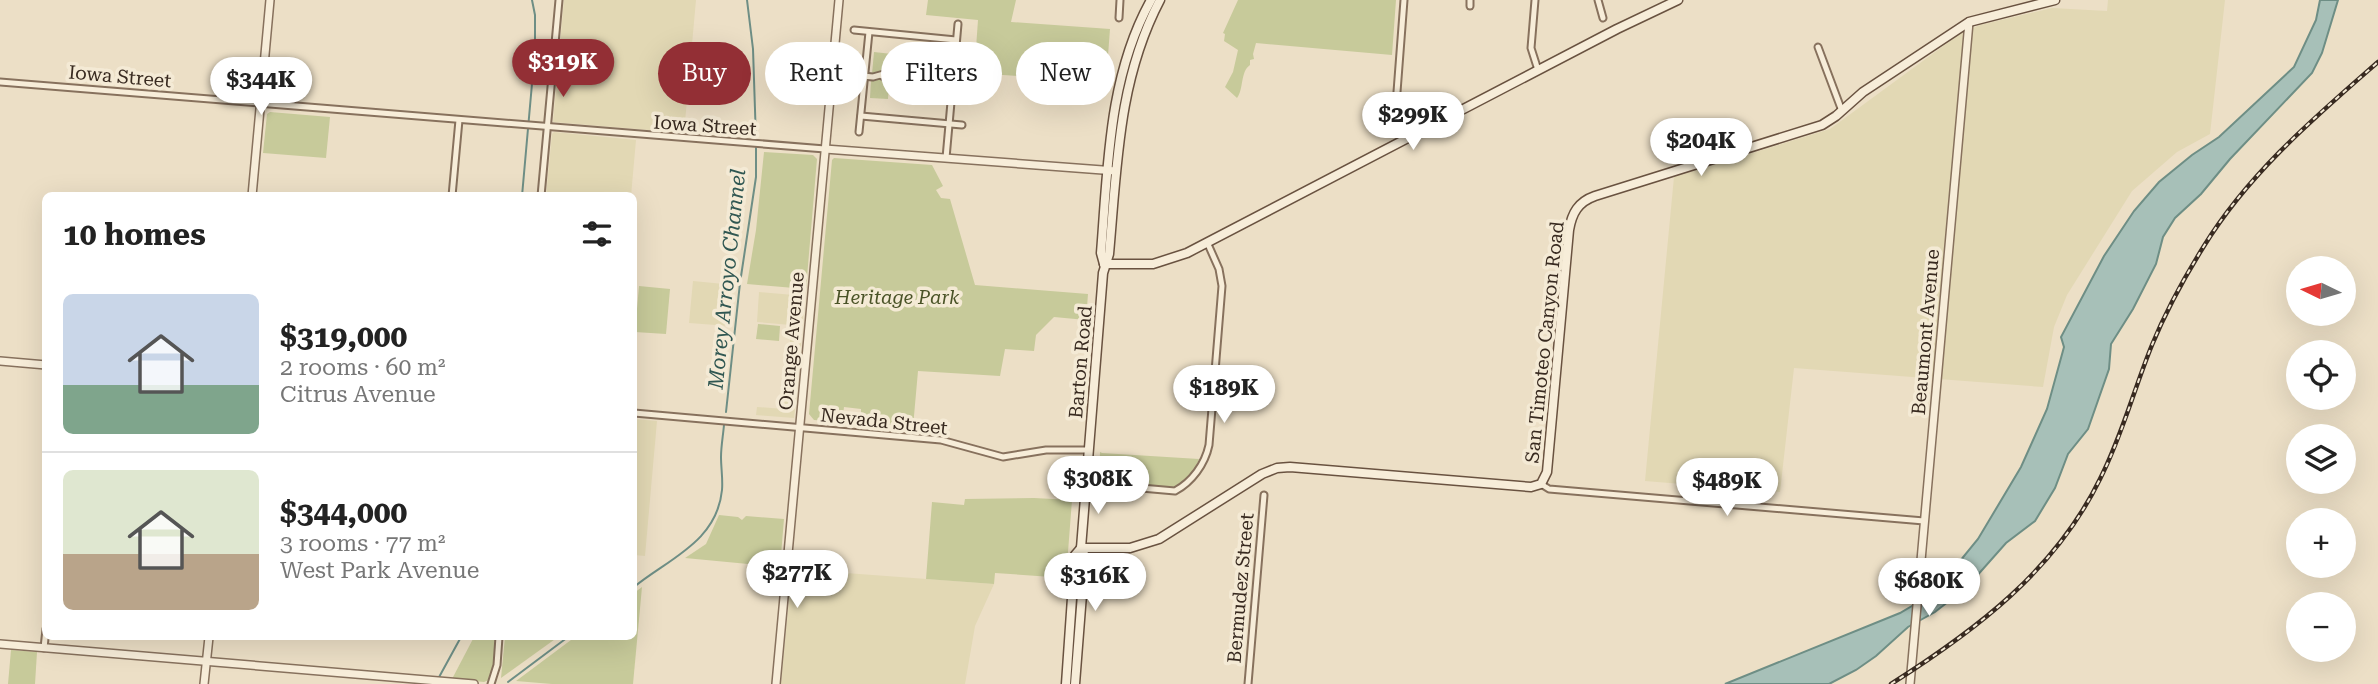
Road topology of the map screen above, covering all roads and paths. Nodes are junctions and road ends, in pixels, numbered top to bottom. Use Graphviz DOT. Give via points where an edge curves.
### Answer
graph roads {
  1 [pos="270,0"];
  2 [pos="559,0"];
  3 [pos="838,0"];
  4 [pos="1120,0"];
  5 [pos="1151,0"];
  6 [pos="1160,0"];
  7 [pos="1404,0"];
  8 [pos="1535,0"];
  9 [pos="1598,0"];
  10 [pos="1678,0"];
  11 [pos="2056,0"];
  12 [pos="1119,18"];
  13 [pos="1603,18"];
  14 [pos="1969,22"];
  15 [pos="958,24"];
  16 [pos="854,30"];
  17 [pos="869,32"];
  18 [pos="956,40"];
  19 [pos="835,42"];
  20 [pos="1818,47"];
  21 [pos="867,54"];
  22 [pos="1538,70"];
  23 [pos="1127,73"];
  24 [pos="0,82"];
  25 [pos="260,104"];
  26 [pos="829,105"];
  27 [pos="862,105"];
  28 [pos="950,105"];
  29 [pos="1842,111"];
  30 [pos="861,116"];
  31 [pos="459,120"];
  32 [pos="949,124"];
  33 [pos="962,125"];
  34 [pos="547,128"];
  35 [pos="859,132"];
  36 [pos="1407,139"];
  37 [pos="825,149"];
  38 [pos="946,158"];
  39 [pos="1112,171"];
  40 [pos="252,192"];
  41 [pos="452,192"];
  42 [pos="541,192"];
  43 [pos="1207,242"];
  44 [pos="1104,264"];
  45 [pos="0,361"];
  46 [pos="42,365"];
  47 [pos="637,413"];
  48 [pos="799,428"];
  49 [pos="1088,450"];
  50 [pos="1085,483"];
  51 [pos="1541,484"];
  52 [pos="1264,495"];
  53 [pos="1924,521"];
  54 [pos="1081,548"];
  55 [pos="45,640"];
  56 [pos="209,640"];
  57 [pos="499,640"];
  58 [pos="0,644"];
  59 [pos="44,648"];
  60 [pos="206,662"];
  61 [pos="204,684"];
  62 [pos="474,684"];
  63 [pos="491,684"];
  64 [pos="776,684"];
  65 [pos="1066,684"];
  66 [pos="1075,684"];
  67 [pos="1248,684"];
  68 [pos="1909,684"];
  1 -- 25 [label="street"];
  2 -- 34 [label="street"];
  3 -- 19 [label="street, Orange Avenue"];
  4 -- 12 [label="street"];
  5 -- 23 [label="main road, Barton Road" via="1136,32"];
  6 -- 23 [label="main road, Barton Road"];
  7 -- 36 [label="street" via="1396,105"];
  8 -- 22 [label="street" via="1531,48"];
  9 -- 13 [label="street"];
  10 -- 22 [label="main road"];
  11 -- 14 [label="main road, San Timoteo Canyon Road"];
  14 -- 29 [label="main road, San Timoteo Canyon Road" via="1863,92"];
  14 -- 53 [label="street, Beaumont Avenue"];
  15 -- 18 [label="street"];
  16 -- 17 [label="street"];
  17 -- 18 [label="street"];
  17 -- 21 [label="street"];
  20 -- 29 [label="street"];
  22 -- 36 [label="main road"];
  23 -- 39 [label="main road, Barton Road" via="1113,115"];
  24 -- 25 [label="street, Iowa Street"];
  25 -- 31 [label="street, Iowa Street"];
  25 -- 40 [label="street"];
  26 -- 37 [label="street, Orange Avenue"];
  27 -- 30 [label="street"];
  28 -- 32 [label="street"];
  29 -- 51 [label="main road, San Timoteo Canyon Road" via="1822,125 1595,196 1576,208 1569,230 1547,472"];
  30 -- 32 [label="street"];
  30 -- 35 [label="street"];
  31 -- 34 [label="street, Iowa Street"];
  31 -- 41 [label="street"];
  32 -- 33 [label="street"];
  32 -- 38 [label="street"];
  34 -- 37 [label="street, Iowa Street"];
  34 -- 42 [label="street"];
  36 -- 43 [label="main road"];
  37 -- 38 [label="street, Iowa Street"];
  37 -- 48 [label="street, Orange Avenue"];
  38 -- 39 [label="street, Iowa Street"];
  39 -- 44 [label="main road, Barton Road" via="1109,254"];
  43 -- 44 [label="main road" via="1153,264"];
  43 -- 50 [label="street" via="1222,286 1206,457 1175,491"];
  44 -- 49 [label="main road, Barton Road"];
  45 -- 46 [label="street"];
  47 -- 48 [label="street, Nevada Street"];
  48 -- 49 [label="street, Nevada Street" via="941,440 1003,457"];
  48 -- 64 [label="street, Orange Avenue"];
  49 -- 50 [label="main road, Barton Road"];
  50 -- 54 [label="main road, Barton Road"];
  51 -- 53 [label="street" via="1549,489"];
  51 -- 54 [label="main road, San Timoteo Canyon Road" via="1531,487 1277,468 1159,538 1130,548"];
  52 -- 67 [label="street, Bermudez Street"];
  53 -- 68 [label="street, Beaumont Avenue"];
  54 -- 65 [label="main road, Barton Road" via="1075,555"];
  54 -- 66 [label="main road, Barton Road" via="1085,556"];
  55 -- 59 [label="street"];
  56 -- 60 [label="street"];
  57 -- 63 [label="street"];
  58 -- 59 [label="street"];
  59 -- 60 [label="street"];
  60 -- 61 [label="street"];
  60 -- 62 [label="street"];
}
